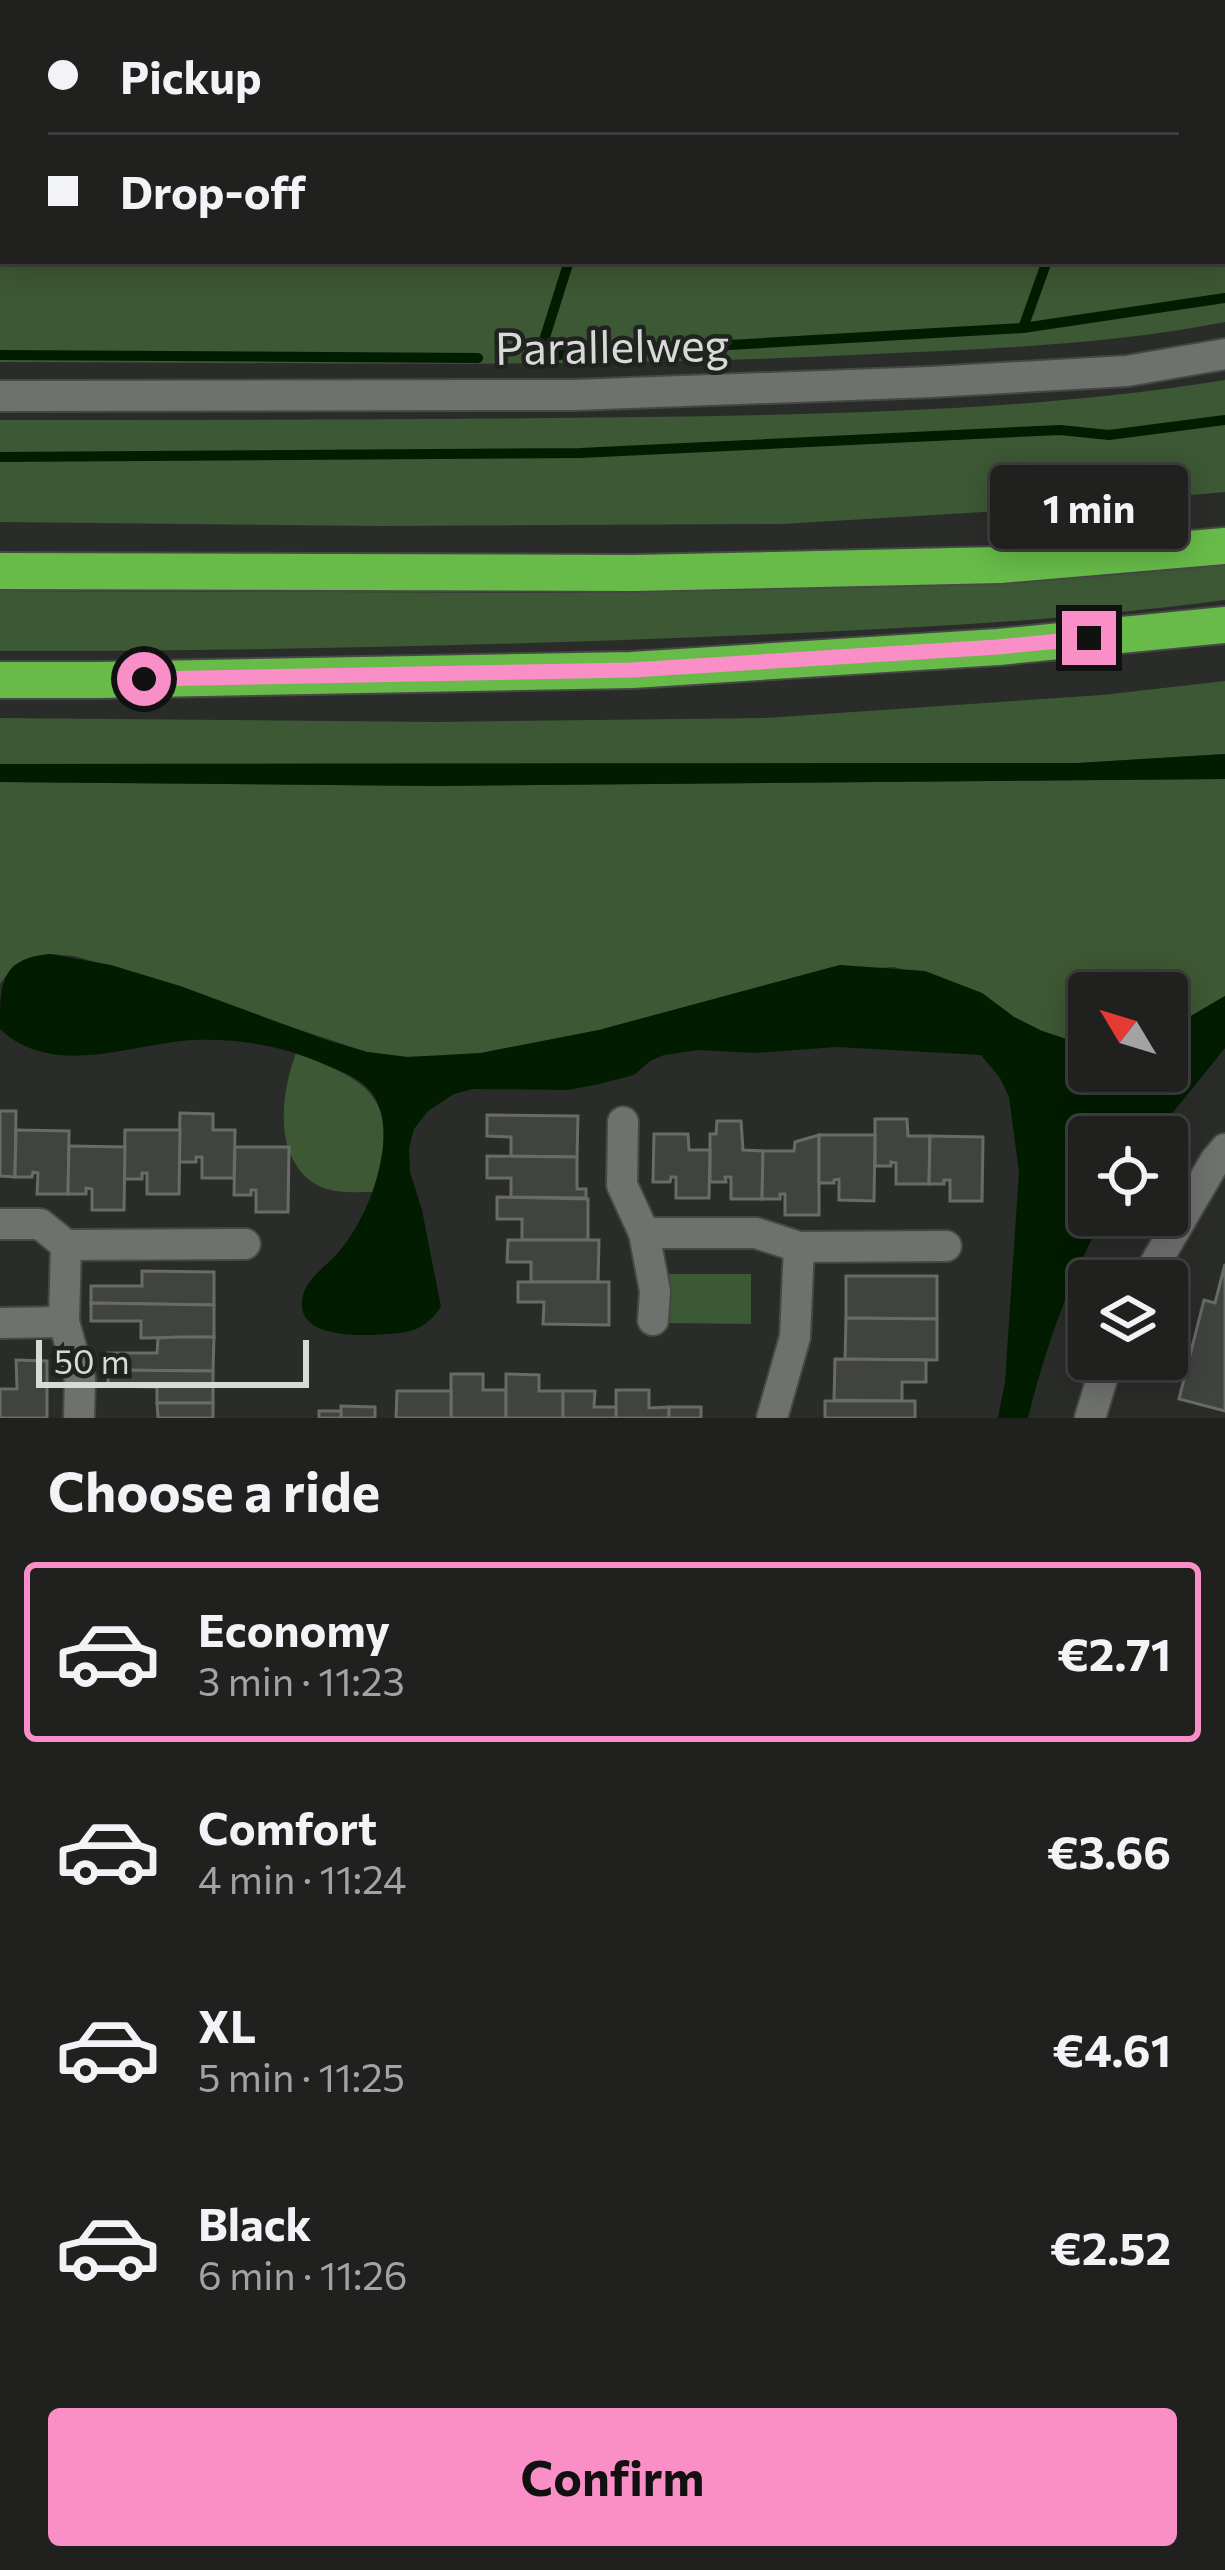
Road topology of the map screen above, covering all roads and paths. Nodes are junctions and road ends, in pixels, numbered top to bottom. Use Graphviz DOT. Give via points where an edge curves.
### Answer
graph roads {
  1 [pos="1225,354"];
  2 [pos="0,396"];
  3 [pos="1225,546"];
  4 [pos="0,571"];
  5 [pos="1225,625"];
  6 [pos="0,680"];
  7 [pos="622,1123"];
  8 [pos="1225,1149"];
  9 [pos="0,1225"];
  10 [pos="644,1233"];
  11 [pos="245,1244"];
  12 [pos="66,1245"];
  13 [pos="946,1246"];
  14 [pos="799,1247"];
  15 [pos="1157,1260"];
  16 [pos="653,1321"];
  17 [pos="64,1322"];
  18 [pos="0,1323"];
  19 [pos="1102,1380"];
  20 [pos="79,1418"];
  21 [pos="772,1418"];
  22 [pos="1090,1418"];
  1 -- 2 [label="street, Parallelweg" via="1127,371 575,395"];
  3 -- 4 [label="highway" via="1000,565"];
  5 -- 6 [label="highway" via="632,670"];
  7 -- 10 [label="street" via="622,1185"];
  8 -- 15 [label="street"];
  9 -- 12 [label="street" via="40,1224"];
  10 -- 14 [label="street" via="756,1233"];
  10 -- 16 [label="street" via="656,1291"];
  11 -- 12 [label="street"];
  12 -- 17 [label="street"];
  13 -- 14 [label="street"];
  14 -- 21 [label="street" via="795,1337"];
  17 -- 18 [label="street"];
  17 -- 20 [label="street" via="80,1379"];
  19 -- 22 [label="street"];
}
